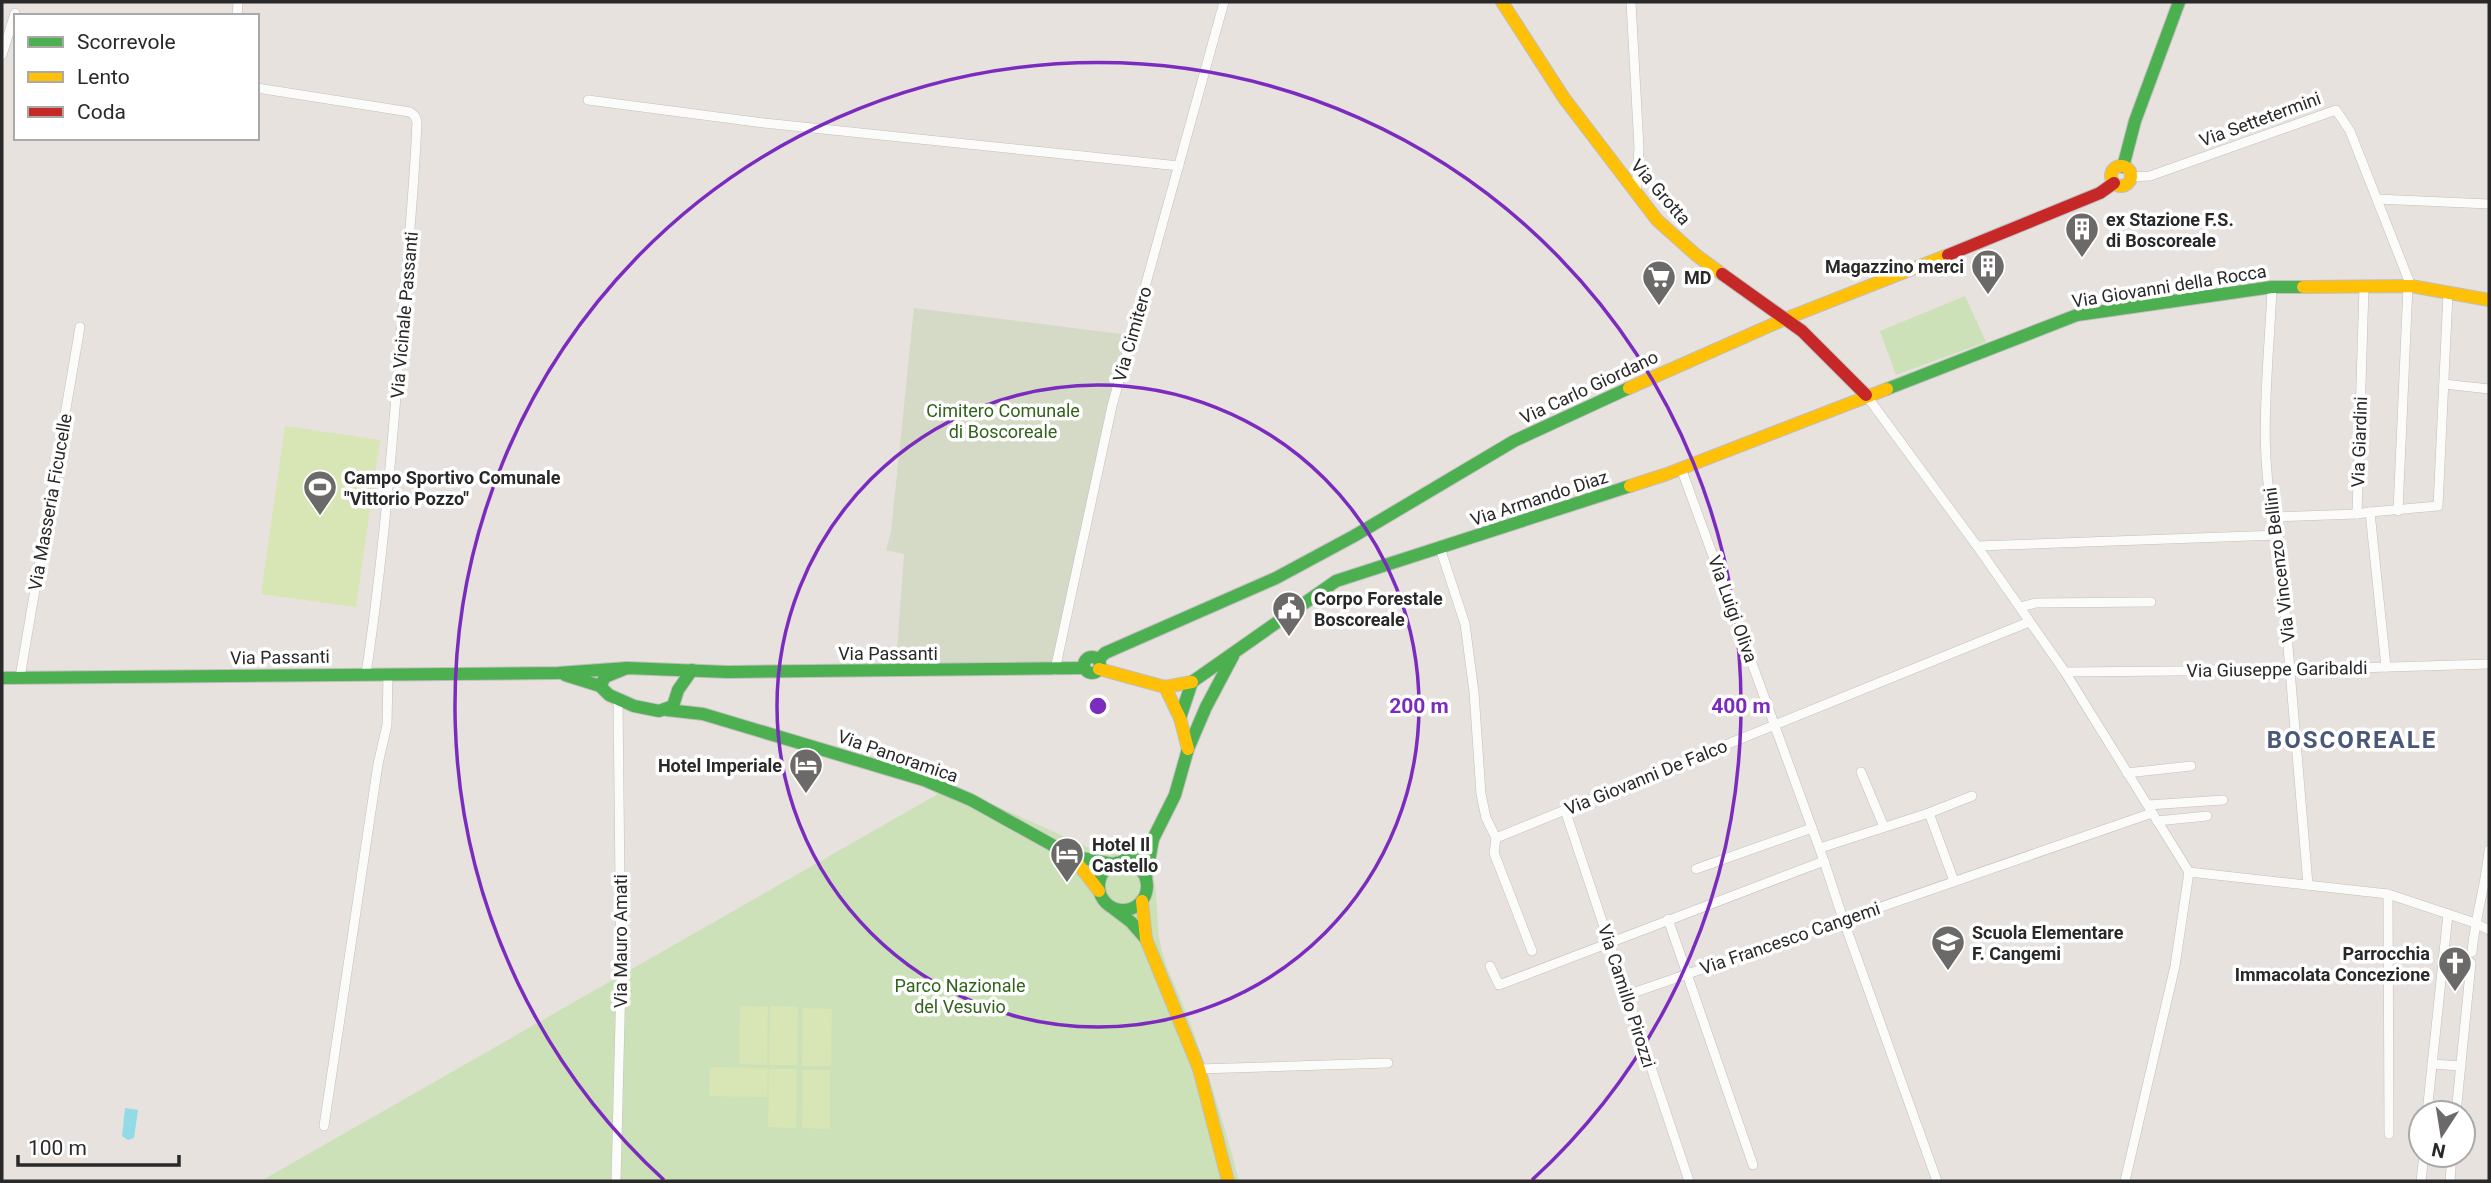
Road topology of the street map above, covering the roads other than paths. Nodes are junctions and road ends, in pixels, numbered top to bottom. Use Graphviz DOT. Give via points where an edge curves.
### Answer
graph roads {
  1 [pos="1224,2"];
  2 [pos="1502,2"];
  3 [pos="1631,2"];
  4 [pos="2179,2"];
  5 [pos="14,16"];
  6 [pos="2,55"];
  7 [pos="259,88"];
  8 [pos="588,100"];
  9 [pos="1179,166"];
  10 [pos="2127,172"];
  11 [pos="1636,192"];
  12 [pos="2377,199"];
  13 [pos="2489,204"];
  14 [pos="2410,286"];
  15 [pos="2272,287"];
  16 [pos="2364,287"];
  17 [pos="2448,293"];
  18 [pos="2489,300"];
  19 [pos="1785,319"];
  20 [pos="80,327"];
  21 [pos="2444,384"];
  22 [pos="2489,389"];
  23 [pos="1866,395"];
  24 [pos="1681,468"];
  25 [pos="2370,512"];
  26 [pos="2399,512"];
  27 [pos="2357,514"];
  28 [pos="2272,517"];
  29 [pos="2278,535"];
  30 [pos="1977,546"];
  31 [pos="1440,548"];
  32 [pos="2151,602"];
  33 [pos="2020,607"];
  34 [pos="2029,622"];
  35 [pos="1235,653"];
  36 [pos="2489,664"];
  37 [pos="1098,665"];
  38 [pos="2386,667"];
  39 [pos="627,668"];
  40 [pos="648,669"];
  41 [pos="692,670"];
  42 [pos="1055,670"];
  43 [pos="2290,670"];
  44 [pos="2065,672"];
  45 [pos="558,673"];
  46 [pos="366,674"];
  47 [pos="388,674"];
  48 [pos="20,677"];
  49 [pos="2,678"];
  50 [pos="1192,682"];
  51 [pos="600,686"];
  52 [pos="1165,687"];
  53 [pos="677,694"];
  54 [pos="618,700"];
  55 [pos="1206,706"];
  56 [pos="667,710"];
  57 [pos="703,714"];
  58 [pos="1180,718"];
  59 [pos="1775,724"];
  60 [pos="1188,749"];
  61 [pos="2191,766"];
  62 [pos="1861,772"];
  63 [pos="2127,773"];
  64 [pos="1972,796"];
  65 [pos="2223,800"];
  66 [pos="1565,810"];
  67 [pos="1929,813"];
  68 [pos="2152,813"];
  69 [pos="2207,816"];
  70 [pos="1884,827"];
  71 [pos="1812,828"];
  72 [pos="1496,838"];
  73 [pos="1153,839"];
  74 [pos="1820,848"];
  75 [pos="2489,850"];
  76 [pos="1072,856"];
  77 [pos="1824,861"];
  78 [pos="1117,863"];
  79 [pos="1696,869"];
  80 [pos="2189,872"];
  81 [pos="1146,878"];
  82 [pos="1954,881"];
  83 [pos="2308,885"];
  84 [pos="1099,891"];
  85 [pos="2388,894"];
  86 [pos="1142,901"];
  87 [pos="1114,909"];
  88 [pos="2448,914"];
  89 [pos="1668,919"];
  90 [pos="1843,919"];
  91 [pos="2475,923"];
  92 [pos="2489,930"];
  93 [pos="1146,939"];
  94 [pos="1609,941"];
  95 [pos="1532,951"];
  96 [pos="2472,952"];
  97 [pos="2471,963"];
  98 [pos="1490,966"];
  99 [pos="1686,974"];
  100 [pos="1627,995"];
  101 [pos="1388,1063"];
  102 [pos="2432,1064"];
  103 [pos="2461,1066"];
  104 [pos="1199,1069"];
  105 [pos="2428,1099"];
  106 [pos="2457,1099"];
  107 [pos="324,1126"];
  108 [pos="2389,1134"];
  109 [pos="1753,1165"];
  110 [pos="616,1181"];
  111 [pos="1228,1181"];
  112 [pos="1689,1181"];
  113 [pos="1937,1181"];
  114 [pos="2125,1181"];
  1 -- 9 [label="street, Via Cimitero"];
  2 -- 11 [label="street, Via Grotta" via="1564,98"];
  3 -- 11 [label="street" via="1639,148"];
  4 -- 10 [label="street" via="2135,121"];
  5 -- 6 [label="street"];
  7 -- 46 [label="street, Via Vicinale Passanti" via="410,113 417,122 392,450"];
  8 -- 9 [label="street"];
  9 -- 42 [label="street, Via Cimitero" via="1112,406"];
  10 -- 12 [label="street, Via Settetermini" via="2150,176 2336,110 2350,131"];
  10 -- 19 [label="street, Via Carlo Giordano" via="2117,167 2112,178 2115,183 2100,193"];
  11 -- 19 [label="street, Via Grotta" via="1657,220 1696,255"];
  12 -- 13 [label="street"];
  12 -- 14 [label="street, Via Settetermini"];
  14 -- 16 [label="street, Via Giovanni della Rocca"];
  14 -- 17 [label="street, Via Giovanni della Rocca"];
  14 -- 26 [label="street"];
  15 -- 16 [label="street, Via Giovanni della Rocca"];
  15 -- 23 [label="street, Via Giovanni della Rocca" via="2077,315"];
  15 -- 28 [label="street, Via Vincenzo Bellini" via="2266,433"];
  16 -- 27 [label="street, Via Giardini"];
  17 -- 18 [label="street, Via Giovanni della Rocca"];
  17 -- 21 [label="street"];
  19 -- 23 [label="street, Via Grotta"];
  19 -- 37 [label="street, Via Carlo Giordano" via="1514,441 1354,536 1276,578 1105,653"];
  20 -- 48 [label="street, Via Masseria Ficucelle"];
  21 -- 22 [label="street"];
  21 -- 26 [label="street" via="2438,506"];
  23 -- 24 [label="street, Via Armando Diaz"];
  23 -- 30 [label="street"];
  24 -- 31 [label="street, Via Armando Diaz"];
  24 -- 59 [label="street, Via Luigi Oliva"];
  25 -- 26 [label="street"];
  25 -- 27 [label="street, Via Giardini"];
  25 -- 38 [label="street, Via Giardini"];
  27 -- 28 [label="street"];
  28 -- 29 [label="street, Via Vincenzo Bellini"];
  29 -- 30 [label="street"];
  29 -- 43 [label="street, Via Vincenzo Bellini"];
  30 -- 33 [label="street"];
  31 -- 35 [label="street, Via Armando Diaz" via="1336,581"];
  31 -- 72 [label="street" via="1465,624 1481,794"];
  32 -- 33 [label="street"];
  33 -- 34 [label="street"];
  34 -- 44 [label="street"];
  34 -- 59 [label="street, Via Giovanni De Falco"];
  35 -- 50 [label="street, Via Armando Diaz"];
  35 -- 55 [label="street, Via Armando Diaz"];
  36 -- 38 [label="street, Via Giuseppe Garibaldi"];
  37 -- 42 [label="street, Via Passanti" via="1093,657 1087,658 1084,668"];
  37 -- 52 [label="street"];
  38 -- 43 [label="street, Via Giuseppe Garibaldi"];
  39 -- 40 [label="street, Via Passanti"];
  39 -- 45 [label="street, Via Passanti"];
  39 -- 51 [label="street" via="605,677"];
  40 -- 41 [label="street, Via Passanti"];
  40 -- 53 [label="street" via="670,678"];
  41 -- 42 [label="street, Via Passanti"];
  41 -- 53 [label="street"];
  43 -- 44 [label="street, Via Giuseppe Garibaldi"];
  43 -- 83 [label="street, Via Vincenzo Bellini"];
  44 -- 63 [label="street"];
  45 -- 47 [label="street, Via Passanti"];
  45 -- 51 [label="street, Via Passanti"];
  46 -- 47 [label="street, Via Passanti"];
  46 -- 48 [label="street, Via Passanti"];
  47 -- 107 [label="street" via="387,725"];
  48 -- 49 [label="street, Via Passanti"];
  50 -- 52 [label="street"];
  50 -- 55 [label="street"];
  50 -- 58 [label="street"];
  51 -- 54 [label="street, Via Passanti" via="603,693"];
  52 -- 58 [label="street"];
  53 -- 56 [label="street"];
  53 -- 57 [label="street, Via Panoramica"];
  54 -- 56 [label="street, Via Passanti"];
  54 -- 110 [label="street, Via Mauro Amati" via="621,980"];
  55 -- 60 [label="street, Via Armando Diaz"];
  56 -- 57 [label="street, Via Panoramica"];
  57 -- 76 [label="street, Via Panoramica" via="924,780 971,800"];
  58 -- 60 [label="street"];
  59 -- 66 [label="street, Via Giovanni De Falco"];
  59 -- 71 [label="street, Via Luigi Oliva"];
  60 -- 73 [label="street, Via Armando Diaz" via="1175,795"];
  61 -- 63 [label="street"];
  62 -- 70 [label="street"];
  63 -- 68 [label="street"];
  64 -- 67 [label="street"];
  65 -- 68 [label="street"];
  66 -- 72 [label="street, Via Giovanni De Falco"];
  66 -- 94 [label="street, Via Camillo Pirozzi"];
  67 -- 70 [label="street"];
  67 -- 82 [label="street"];
  68 -- 69 [label="street"];
  68 -- 80 [label="street"];
  68 -- 82 [label="street, Via Francesco Cangemi"];
  70 -- 74 [label="street"];
  71 -- 74 [label="street, Via Luigi Oliva"];
  71 -- 79 [label="street"];
  72 -- 95 [label="street" via="1494,853"];
  73 -- 78 [label="street"];
  73 -- 81 [label="street, Via Panoramica"];
  74 -- 77 [label="street, Via Luigi Oliva"];
  75 -- 91 [label="street"];
  76 -- 78 [label="street, Via Panoramica"];
  76 -- 84 [label="street, Via Panoramica"];
  77 -- 89 [label="street"];
  77 -- 90 [label="street, Via Luigi Oliva"];
  78 -- 81 [label="street, Via Panoramica" via="1136,866"];
  78 -- 84 [label="street" via="1101,875"];
  80 -- 83 [label="street"];
  80 -- 114 [label="street" via="2175,966"];
  81 -- 86 [label="street, Via Panoramica"];
  82 -- 90 [label="street, Via Francesco Cangemi"];
  83 -- 85 [label="street"];
  84 -- 87 [label="street, Via Panoramica"];
  85 -- 88 [label="street"];
  85 -- 108 [label="street"];
  86 -- 87 [label="street" via="1130,909"];
  86 -- 93 [label="street, Via Panoramica"];
  87 -- 93 [label="street, Via Panoramica"];
  88 -- 91 [label="street"];
  88 -- 102 [label="street"];
  89 -- 94 [label="street"];
  89 -- 99 [label="street"];
  90 -- 99 [label="street, Via Francesco Cangemi"];
  90 -- 113 [label="street, Via Luigi Oliva"];
  91 -- 92 [label="street"];
  91 -- 96 [label="street"];
  93 -- 104 [label="street, Via Panoramica"];
  94 -- 98 [label="street" via="1499,985"];
  94 -- 100 [label="street, Via Camillo Pirozzi"];
  97 -- 103 [label="street"];
  99 -- 100 [label="street, Via Francesco Cangemi"];
  99 -- 109 [label="street"];
  100 -- 112 [label="street, Via Camillo Pirozzi"];
  101 -- 104 [label="street"];
  102 -- 103 [label="street"];
  102 -- 105 [label="street"];
  103 -- 106 [label="street"];
  104 -- 111 [label="street, Via Panoramica"];
}
